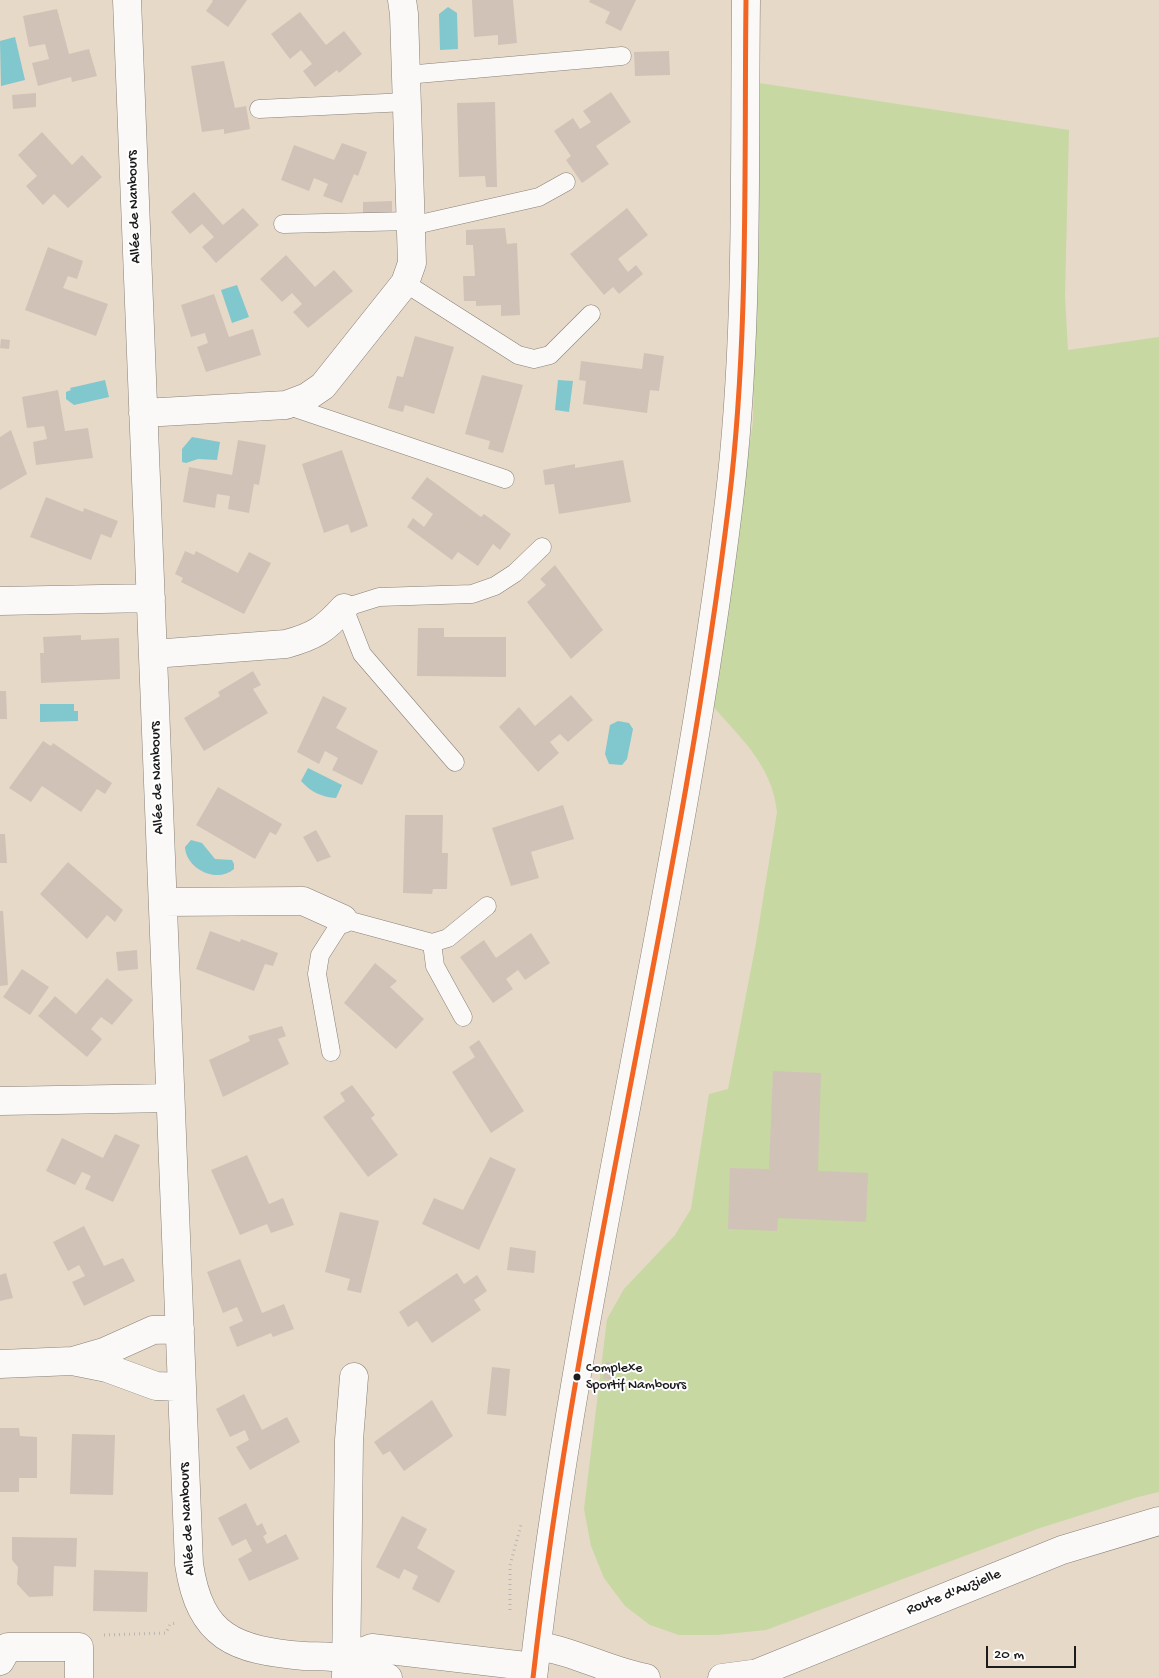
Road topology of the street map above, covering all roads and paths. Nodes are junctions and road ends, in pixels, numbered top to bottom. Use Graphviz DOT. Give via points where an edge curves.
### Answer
graph roads {
  1 [pos="127,0"];
  2 [pos="402,0"];
  3 [pos="746,0"];
  4 [pos="622,56"];
  5 [pos="406,75"];
  6 [pos="407,102"];
  7 [pos="259,109"];
  8 [pos="566,182"];
  9 [pos="411,223"];
  10 [pos="283,224"];
  11 [pos="405,284"];
  12 [pos="592,314"];
  13 [pos="286,405"];
  14 [pos="143,413"];
  15 [pos="505,479"];
  16 [pos="542,547"];
  17 [pos="151,598"];
  18 [pos="0,600"];
  19 [pos="344,608"];
  20 [pos="153,654"];
  21 [pos="454,762"];
  22 [pos="163,902"];
  23 [pos="487,906"];
  24 [pos="343,919"];
  25 [pos="432,943"];
  26 [pos="463,1017"];
  27 [pos="331,1052"];
  28 [pos="170,1098"];
  29 [pos="0,1101"];
  30 [pos="180,1329"];
  31 [pos="72,1361"];
  32 [pos="0,1364"];
  33 [pos="354,1376"];
  34 [pos="182,1387"];
  35 [pos="523,1518"];
  36 [pos="1159,1521"];
  37 [pos="204,1612"];
  38 [pos="79,1646"];
  39 [pos="0,1660"];
  40 [pos="535,1663"];
  41 [pos="346,1669"];
  42 [pos="748,1676"];
  43 [pos="79,1678"];
  44 [pos="388,1678"];
  45 [pos="646,1678"];
  46 [pos="722,1678"];
  1 -- 14 [label="street, Allée de Nanbours"];
  2 -- 5 [label="street"];
  3 -- 40 [label="street" via="742,321 737,426 728,505 691,749 641,1034 561,1456"];
  4 -- 5 [label="lane"];
  5 -- 6 [label="street"];
  6 -- 7 [label="lane"];
  6 -- 9 [label="street"];
  8 -- 9 [label="lane" via="539,197"];
  9 -- 10 [label="lane"];
  9 -- 11 [label="street" via="412,263"];
  11 -- 12 [label="lane" via="518,354 534,359 550,355"];
  11 -- 13 [label="street" via="322,386 307,397"];
  13 -- 14 [label="street"];
  13 -- 15 [label="lane"];
  14 -- 17 [label="street, Allée de Nanbours"];
  16 -- 19 [label="lane" via="515,573 472,594 379,597"];
  17 -- 18 [label="street"];
  17 -- 20 [label="street, Allée de Nanbours"];
  19 -- 20 [label="street" via="324,629 286,644"];
  19 -- 21 [label="lane" via="362,654"];
  20 -- 22 [label="street, Allée de Nanbours"];
  22 -- 24 [label="street" via="303,900"];
  22 -- 28 [label="street, Allée de Nanbours"];
  23 -- 25 [label="lane" via="448,938"];
  24 -- 25 [label="lane"];
  24 -- 27 [label="lane" via="320,955 317,974"];
  25 -- 26 [label="lane" via="435,966"];
  28 -- 29 [label="street"];
  28 -- 30 [label="street, Allée de Nanbours"];
  30 -- 31 [label="street" via="153,1330 104,1352"];
  30 -- 34 [label="street, Allée de Nanbours"];
  31 -- 32 [label="street"];
  31 -- 34 [label="street" via="107,1368 156,1386"];
  33 -- 41 [label="street" via="349,1440"];
  34 -- 37 [label="street, Allée de Nanbours" via="189,1564 193,1592"];
  35 -- 40 [label="path" via="510,1565 510,1613"];
  36 -- 42 [label="street, Route d'Auzielle" via="1062,1550"];
  37 -- 38 [label="path" via="185,1622 170,1624 166,1633 95,1636"];
  37 -- 41 [label="street, Allée de Nanbours" via="224,1634 243,1646"];
  38 -- 39 [label="street" via="8,1647"];
  38 -- 43 [label="street"];
  40 -- 41 [label="street, Allée de Nanbours" via="372,1648"];
  40 -- 45 [label="street" via="559,1649 603,1668"];
  41 -- 44 [label="street, Allée de Nanbours"];
  42 -- 46 [label="street, Route d'Auzielle"];
}
